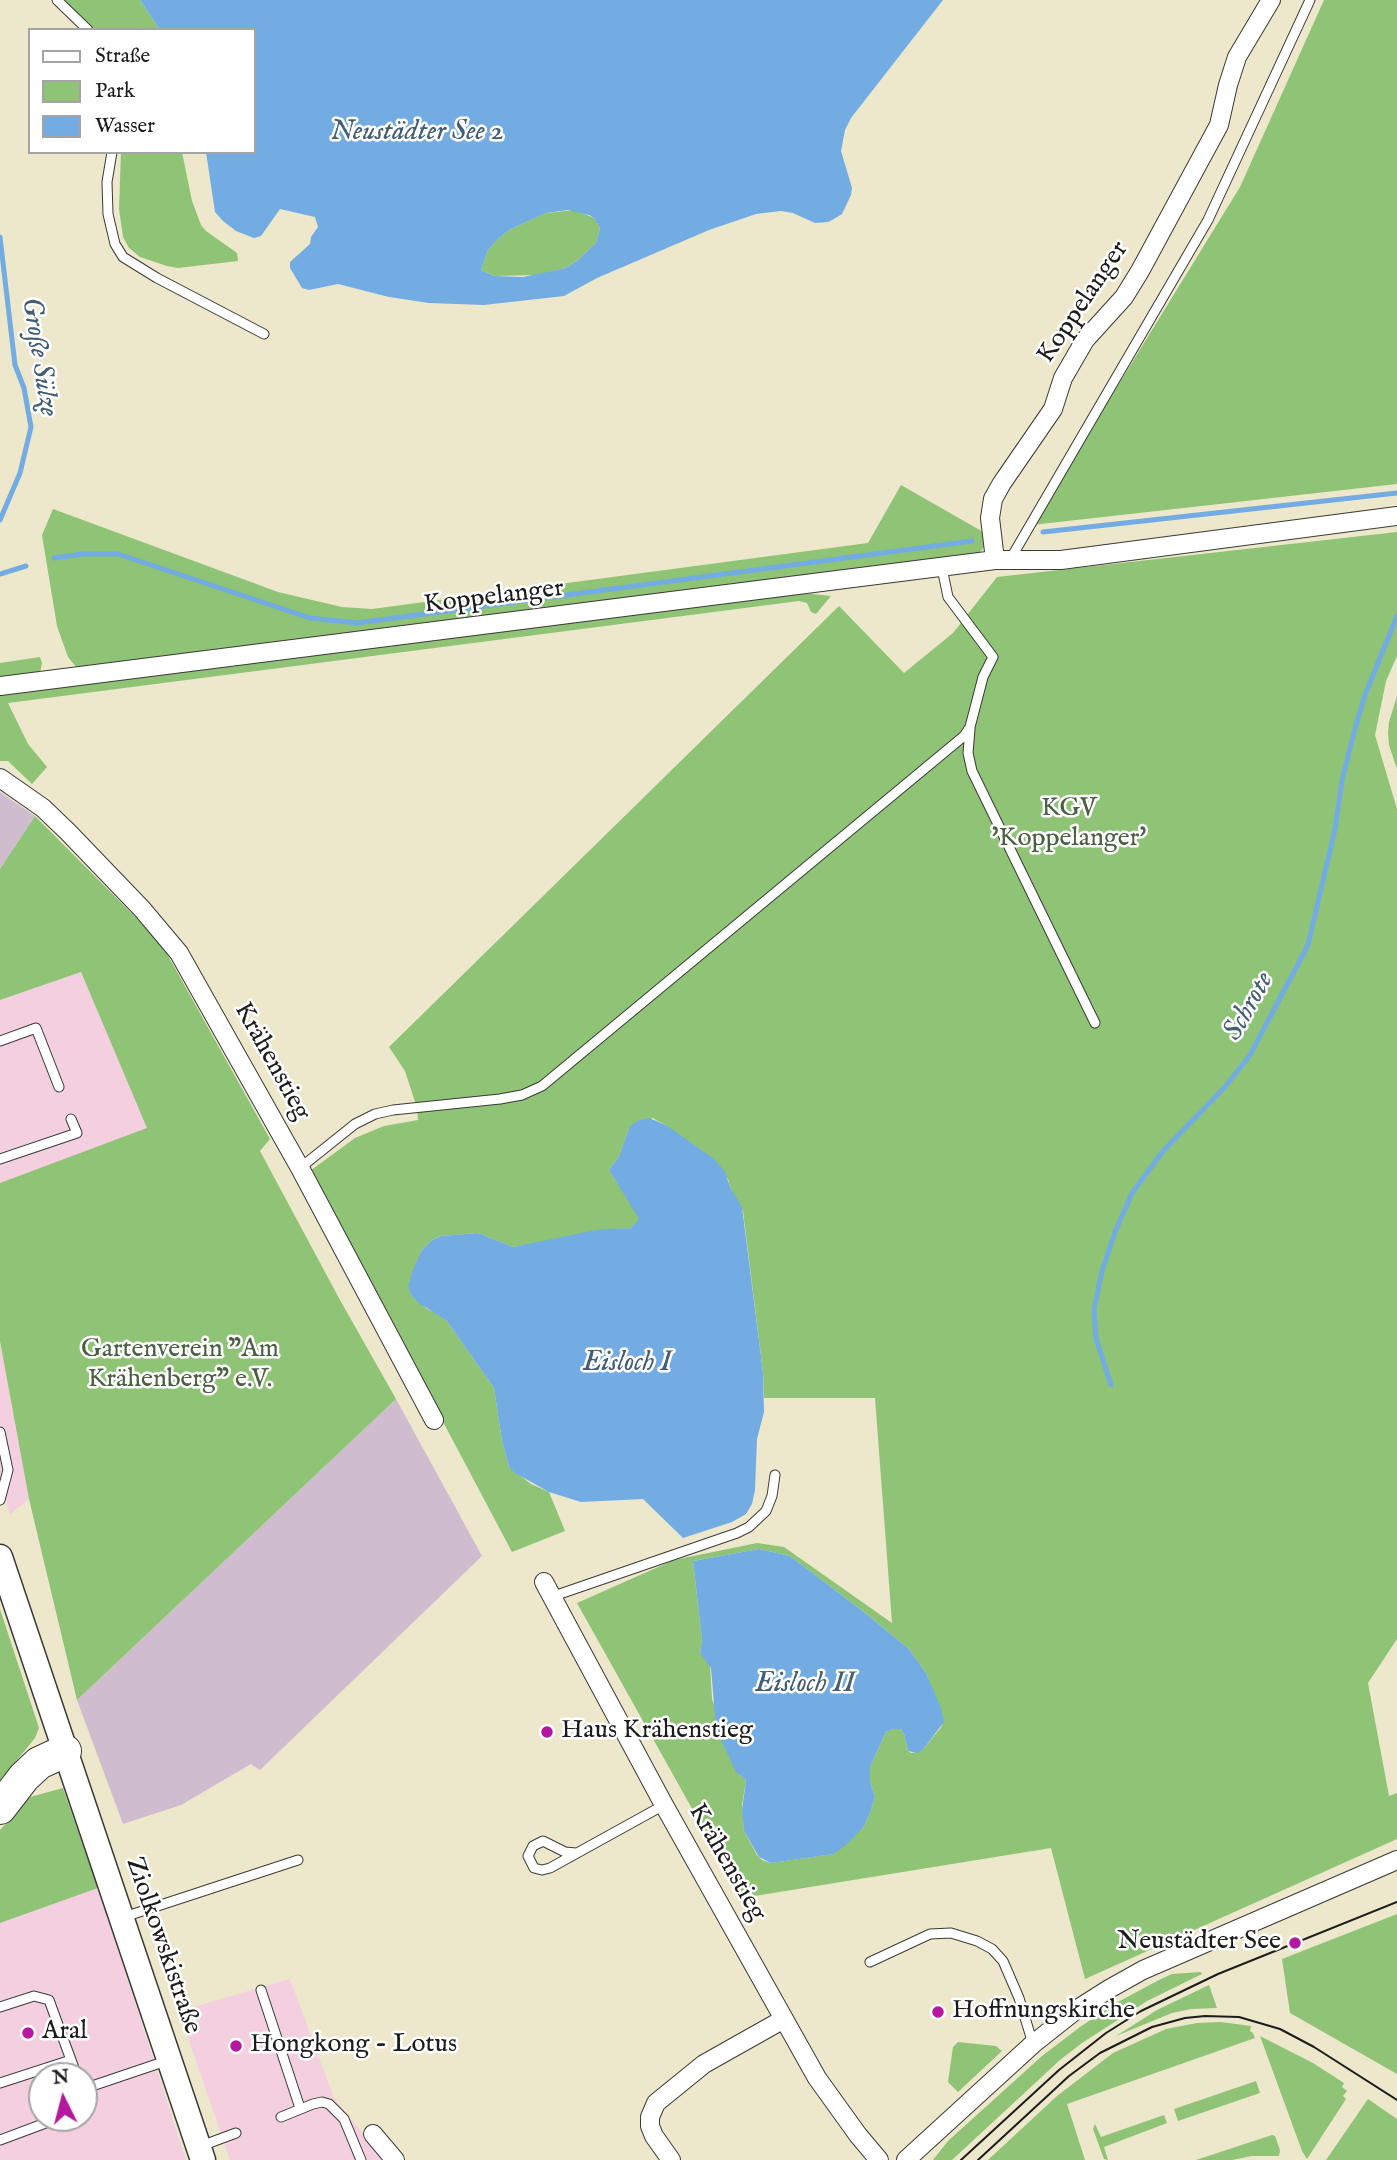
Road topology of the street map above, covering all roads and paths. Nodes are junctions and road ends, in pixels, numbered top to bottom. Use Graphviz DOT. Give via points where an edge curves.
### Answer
graph roads {
  1 [pos="57,0"];
  2 [pos="1271,0"];
  3 [pos="1310,0"];
  4 [pos="86,28"];
  5 [pos="112,154"];
  6 [pos="264,334"];
  7 [pos="1397,516"];
  8 [pos="1003,559"];
  9 [pos="942,568"];
  10 [pos="0,687"];
  11 [pos="970,727"];
  12 [pos="0,778"];
  13 [pos="1095,1023"];
  14 [pos="0,1041"];
  15 [pos="59,1087"];
  16 [pos="71,1119"];
  17 [pos="0,1160"];
  18 [pos="300,1167"];
  19 [pos="434,1420"];
  20 [pos="0,1432"];
  21 [pos="775,1475"];
  22 [pos="0,1500"];
  23 [pos="0,1557"];
  24 [pos="547,1589"];
  25 [pos="65,1751"];
  26 [pos="664,1805"];
  27 [pos="0,1808"];
  28 [pos="576,1853"];
  29 [pos="298,1860"];
  30 [pos="1397,1860"];
  31 [pos="121,1918"];
  32 [pos="870,1962"];
  33 [pos="261,1990"];
  34 [pos="0,2007"];
  35 [pos="785,2019"];
  36 [pos="1033,2045"];
  37 [pos="71,2060"];
  38 [pos="169,2060"];
  39 [pos="0,2083"];
  40 [pos="98,2083"];
  41 [pos="300,2108"];
  42 [pos="281,2117"];
  43 [pos="28,2130"];
  44 [pos="236,2133"];
  45 [pos="373,2134"];
  46 [pos="0,2140"];
  47 [pos="201,2153"];
  48 [pos="361,2160"];
  49 [pos="395,2160"];
  50 [pos="671,2160"];
  51 [pos="879,2160"];
  52 [pos="906,2160"];
  1 -- 4 [label="lane"];
  2 -- 8 [label="street, Koppelanger" via="1237,57 1219,125 1135,281 1085,340 1063,378 1053,409 993,499 990,518"];
  3 -- 8 [label="lane" via="1208,220"];
  5 -- 6 [label="lane" via="108,214 123,257"];
  7 -- 8 [label="street, Koppelanger" via="1061,559"];
  8 -- 9 [label="street, Koppelanger"];
  9 -- 10 [label="street, Koppelanger"];
  9 -- 11 [label="lane" via="948,597 993,657 982,677"];
  11 -- 13 [label="lane" via="972,771"];
  11 -- 18 [label="lane" via="542,1086 500,1099 375,1114"];
  12 -- 18 [label="street, Krähenstieg" via="55,819 170,941"];
  14 -- 15 [label="lane" via="36,1028"];
  16 -- 17 [label="lane" via="77,1133"];
  18 -- 19 [label="street, Krähenstieg"];
  20 -- 22 [label="lane" via="8,1470"];
  21 -- 24 [label="lane" via="766,1511 737,1533"];
  23 -- 25 [label="street, Ziolkowskistraße"];
  24 -- 26 [label="street, Krähenstieg"];
  25 -- 27 [label="highway" via="39,1763"];
  25 -- 31 [label="street, Ziolkowskistraße"];
  26 -- 28 [label="lane"];
  26 -- 35 [label="street, Krähenstieg"];
  28 -- 28 [label="lane" via="542,1870 532,1866 528,1856 533,1846 543,1841"];
  29 -- 31 [label="lane"];
  30 -- 36 [label="street" via="1143,1970 1076,2010"];
  31 -- 38 [label="street, Ziolkowskistraße"];
  32 -- 36 [label="lane" via="930,1934 951,1933 977,1941 1003,1961"];
  33 -- 41 [label="lane"];
  34 -- 37 [label="lane" via="34,1996 49,2000"];
  35 -- 50 [label="street" via="698,2068 654,2106 650,2126"];
  35 -- 51 [label="street, Krähenstieg" via="826,2090"];
  36 -- 52 [label="street"];
  37 -- 39 [label="lane"];
  38 -- 40 [label="lane"];
  38 -- 47 [label="street, Ziolkowskistraße"];
  41 -- 42 [label="lane"];
  41 -- 48 [label="lane" via="322,2102 331,2106 348,2126"];
  43 -- 46 [label="lane"];
  44 -- 47 [label="lane"];
  45 -- 49 [label="street"];
}
